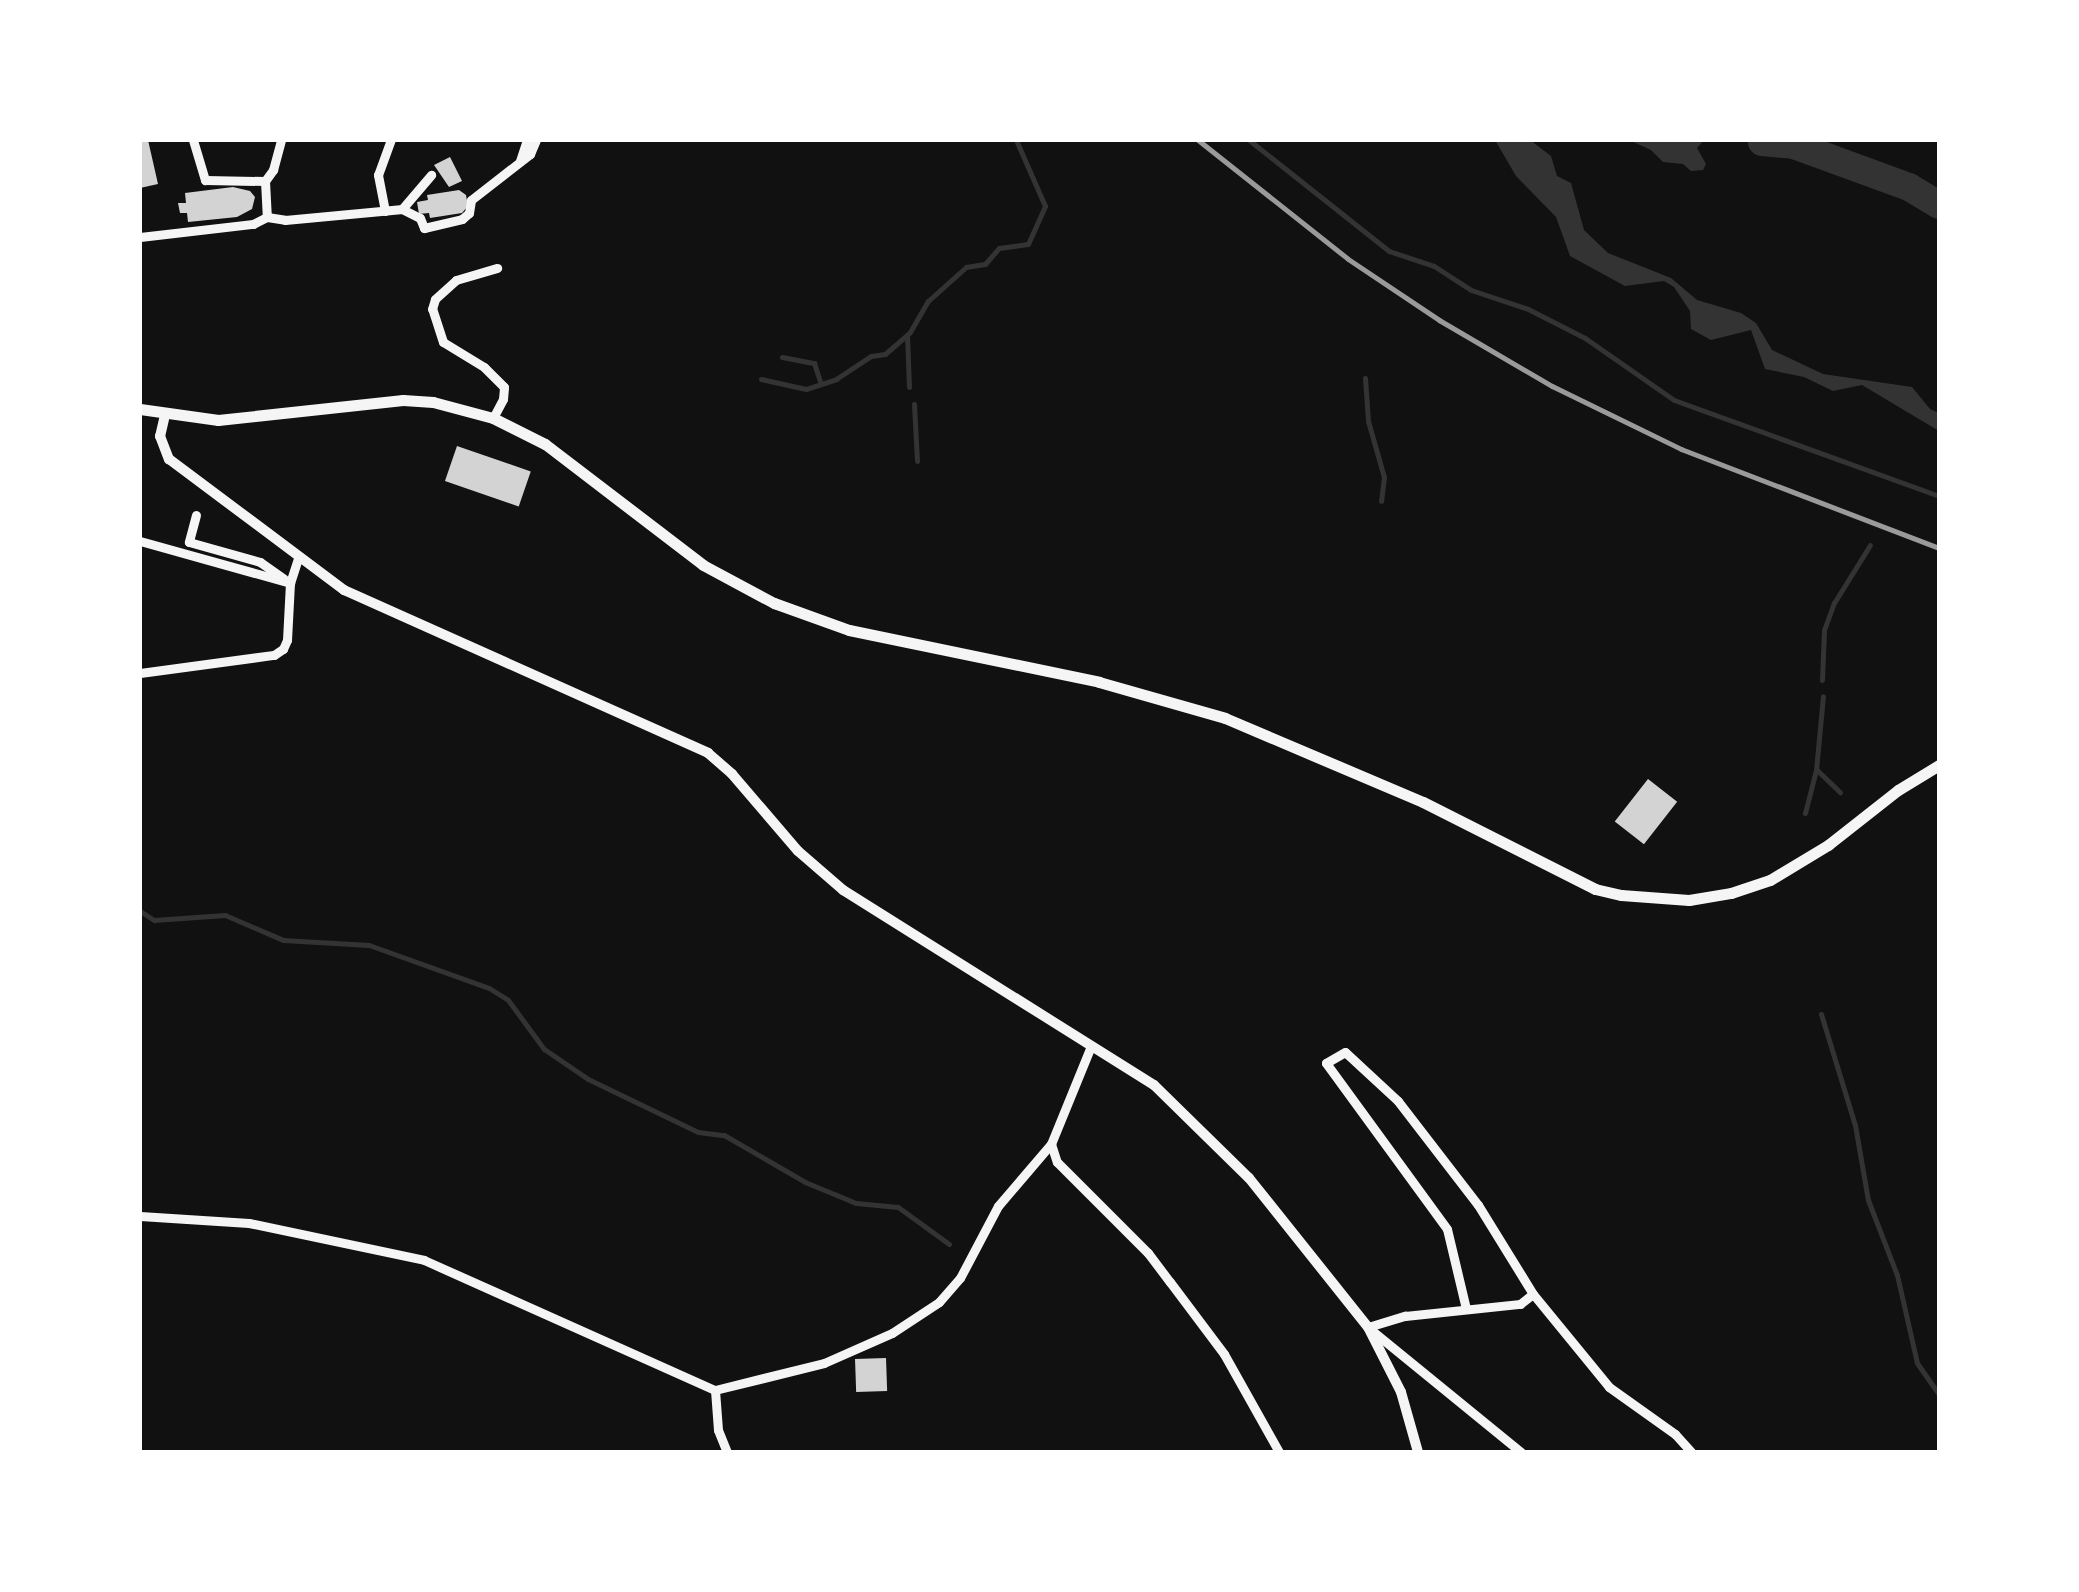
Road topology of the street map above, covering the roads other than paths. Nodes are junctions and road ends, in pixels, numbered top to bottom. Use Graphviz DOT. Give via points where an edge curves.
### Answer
graph roads {
  1 [pos="193,140"];
  2 [pos="281,140"];
  3 [pos="526,140"];
  4 [pos="536,140"];
  5 [pos="385,143"];
  6 [pos="519,163"];
  7 [pos="431,175"];
  8 [pos="265,181"];
  9 [pos="402,209"];
  10 [pos="384,210"];
  11 [pos="267,217"];
  12 [pos="140,237"];
  13 [pos="497,268"];
  14 [pos="140,409"];
  15 [pos="165,416"];
  16 [pos="493,418"];
  17 [pos="196,515"];
  18 [pos="140,541"];
  19 [pos="299,556"];
  20 [pos="290,583"];
  21 [pos="140,673"];
  22 [pos="1939,765"];
  23 [pos="1091,1046"];
  24 [pos="1051,1144"];
  25 [pos="140,1216"];
  26 [pos="1534,1294"];
  27 [pos="1466,1309"];
  28 [pos="1368,1327"];
  29 [pos="714,1390"];
  30 [pos="727,1452"];
  31 [pos="1279,1452"];
  32 [pos="1418,1452"];
  33 [pos="1521,1452"];
  34 [pos="1691,1452"];
  1 -- 8 [label="street" via="205,180"];
  2 -- 8 [label="street"];
  3 -- 6 [label="street"];
  4 -- 6 [label="street"];
  5 -- 10 [label="street" via="378,175"];
  6 -- 9 [label="street" via="478,194 462,219 424,228"];
  7 -- 9 [label="street"];
  8 -- 11 [label="street"];
  9 -- 10 [label="street"];
  10 -- 11 [label="street"];
  11 -- 12 [label="street"];
  13 -- 16 [label="street" via="456,280 434,299 432,310 443,342 484,366 504,387"];
  14 -- 15 [label="main road"];
  15 -- 16 [label="main road" via="218,420 403,400"];
  15 -- 19 [label="street" via="160,436 168,458"];
  16 -- 22 [label="main road" via="544,444 702,564 774,603 849,630 1099,682 1225,718 1422,802 1596,889 1668,901 1754,886 1812,856"];
  17 -- 20 [label="street" via="189,542 260,562"];
  18 -- 20 [label="street"];
  19 -- 20 [label="street"];
  19 -- 23 [label="street" via="373,606 708,753 798,852 843,890"];
  20 -- 21 [label="street" via="287,640 274,655"];
  23 -- 24 [label="street"];
  23 -- 28 [label="street" via="1154,1085 1214,1140"];
  24 -- 29 [label="street" via="998,1206 977,1250 938,1302 892,1333 824,1363"];
  24 -- 31 [label="street" via="1057,1162 1148,1253 1224,1354"];
  25 -- 29 [label="street" via="249,1223 424,1260"];
  26 -- 27 [label="street" via="1520,1304"];
  26 -- 27 [label="street" via="1478,1205 1398,1100 1344,1052 1326,1063 1447,1229"];
  26 -- 34 [label="street" via="1609,1387"];
  27 -- 28 [label="street"];
  28 -- 32 [label="street" via="1401,1392"];
  28 -- 33 [label="street"];
  29 -- 30 [label="street"];
}
